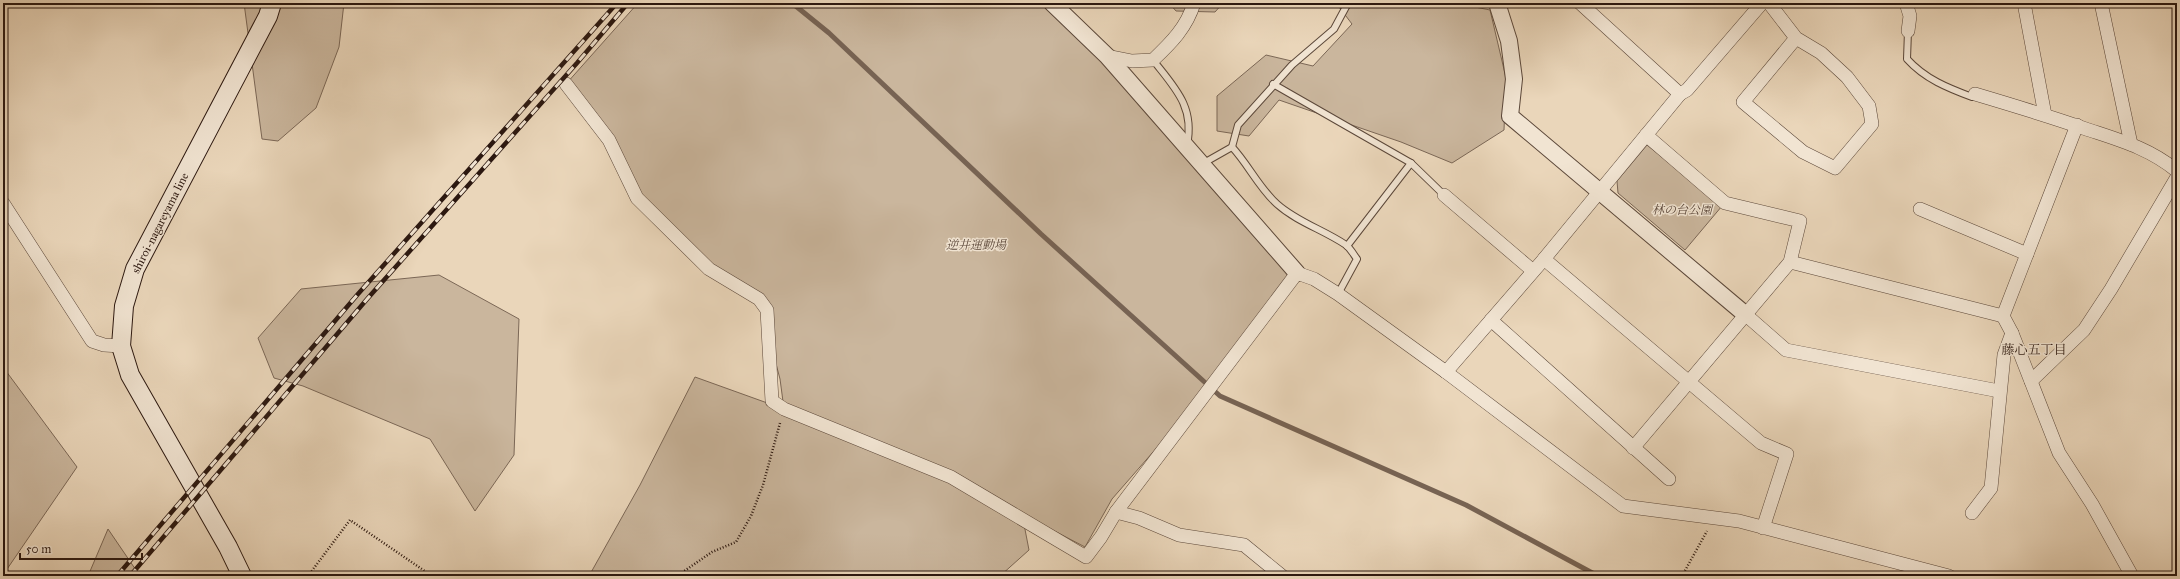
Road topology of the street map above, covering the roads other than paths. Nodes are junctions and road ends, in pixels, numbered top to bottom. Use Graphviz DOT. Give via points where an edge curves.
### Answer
graph roads {
  1 [pos="272,3"];
  2 [pos="1052,3"];
  3 [pos="1194,3"];
  4 [pos="1348,3"];
  5 [pos="1497,3"];
  6 [pos="1580,3"];
  7 [pos="1762,3"];
  8 [pos="1769,3"];
  9 [pos="1906,3"];
  10 [pos="2024,3"];
  11 [pos="2101,3"];
  12 [pos="1908,31"];
  13 [pos="1796,38"];
  14 [pos="1107,56"];
  15 [pos="1153,60"];
  16 [pos="566,84"];
  17 [pos="1273,84"];
  18 [pos="1680,94"];
  19 [pos="1975,94"];
  20 [pos="2045,115"];
  21 [pos="2077,125"];
  22 [pos="1646,135"];
  23 [pos="2131,144"];
  24 [pos="1186,146"];
  25 [pos="1232,147"];
  26 [pos="1411,163"];
  27 [pos="1202,164"];
  28 [pos="2177,171"];
  29 [pos="2177,177"];
  30 [pos="1598,191"];
  31 [pos="1444,195"];
  32 [pos="3,203"];
  33 [pos="1920,209"];
  34 [pos="1347,246"];
  35 [pos="2027,254"];
  36 [pos="1544,258"];
  37 [pos="1790,262"];
  38 [pos="1532,270"];
  39 [pos="1297,273"];
  40 [pos="1338,294"];
  41 [pos="1746,315"];
  42 [pos="2003,316"];
  43 [pos="1491,320"];
  44 [pos="2012,333"];
  45 [pos="121,346"];
  46 [pos="1446,372"];
  47 [pos="1690,381"];
  48 [pos="2031,381"];
  49 [pos="1999,391"];
  50 [pos="1633,448"];
  51 [pos="1669,479"];
  52 [pos="1116,512"];
  53 [pos="1972,513"];
  54 [pos="1763,528"];
  55 [pos="242,576"];
  56 [pos="1282,576"];
  57 [pos="1950,576"];
  58 [pos="2132,576"];
  1 -- 45 [label="main road, shiroi-nagareyama line" via="268,16 135,269 124,306"];
  2 -- 14 [label="street"];
  3 -- 15 [label="street" via="1187,22"];
  4 -- 17 [label="lane" via="1334,29"];
  5 -- 30 [label="street" via="1509,41 1514,79 1510,116"];
  6 -- 18 [label="street"];
  7 -- 18 [label="street" via="1687,90"];
  8 -- 13 [label="street"];
  9 -- 12 [label="street" via="1910,16"];
  10 -- 20 [label="street"];
  11 -- 23 [label="street"];
  12 -- 19 [label="lane" via="1907,59 1916,69 1946,87 1972,97"];
  13 -- 13 [label="street" via="1826,58 1847,77 1869,106 1872,124 1835,168 1803,152 1743,102"];
  14 -- 15 [label="street" via="1132,61"];
  14 -- 24 [label="street"];
  15 -- 24 [label="lane" via="1188,112 1190,128"];
  16 -- 52 [label="street" via="608,140 637,198 708,268 759,299 767,310 772,400 784,409 951,477 1086,557"];
  17 -- 25 [label="lane" via="1238,125"];
  17 -- 26 [label="lane"];
  18 -- 22 [label="street"];
  19 -- 20 [label="street"];
  20 -- 21 [label="street"];
  21 -- 23 [label="street"];
  21 -- 35 [label="street"];
  22 -- 30 [label="street"];
  22 -- 37 [label="street" via="1725,204 1800,221"];
  23 -- 28 [label="street" via="2160,157"];
  24 -- 27 [label="street"];
  25 -- 27 [label="lane"];
  25 -- 34 [label="lane" via="1277,204"];
  26 -- 31 [label="lane"];
  26 -- 34 [label="lane"];
  27 -- 39 [label="street"];
  29 -- 48 [label="street" via="2084,330"];
  30 -- 36 [label="street"];
  30 -- 41 [label="street"];
  31 -- 38 [label="street"];
  32 -- 45 [label="street" via="92,341"];
  33 -- 35 [label="street"];
  34 -- 40 [label="lane" via="1357,259"];
  35 -- 42 [label="street"];
  36 -- 38 [label="street"];
  36 -- 47 [label="street"];
  37 -- 41 [label="street"];
  37 -- 42 [label="street"];
  38 -- 43 [label="street"];
  39 -- 40 [label="street" via="1314,279"];
  39 -- 52 [label="street"];
  40 -- 46 [label="street"];
  41 -- 47 [label="street"];
  41 -- 49 [label="street" via="1786,350"];
  42 -- 44 [label="street"];
  43 -- 46 [label="street"];
  43 -- 50 [label="street"];
  44 -- 48 [label="street"];
  44 -- 49 [label="street" via="2004,355"];
  45 -- 55 [label="main road, shiroi-nagareyama line" via="130,376"];
  46 -- 54 [label="street" via="1623,506 1739,521"];
  47 -- 50 [label="street"];
  47 -- 54 [label="street" via="1761,442 1787,454"];
  48 -- 58 [label="street" via="2059,453 2092,504"];
  49 -- 53 [label="street" via="1991,488"];
  50 -- 51 [label="street"];
  52 -- 56 [label="street" via="1139,518 1179,535 1244,545"];
  54 -- 57 [label="street"];
}
